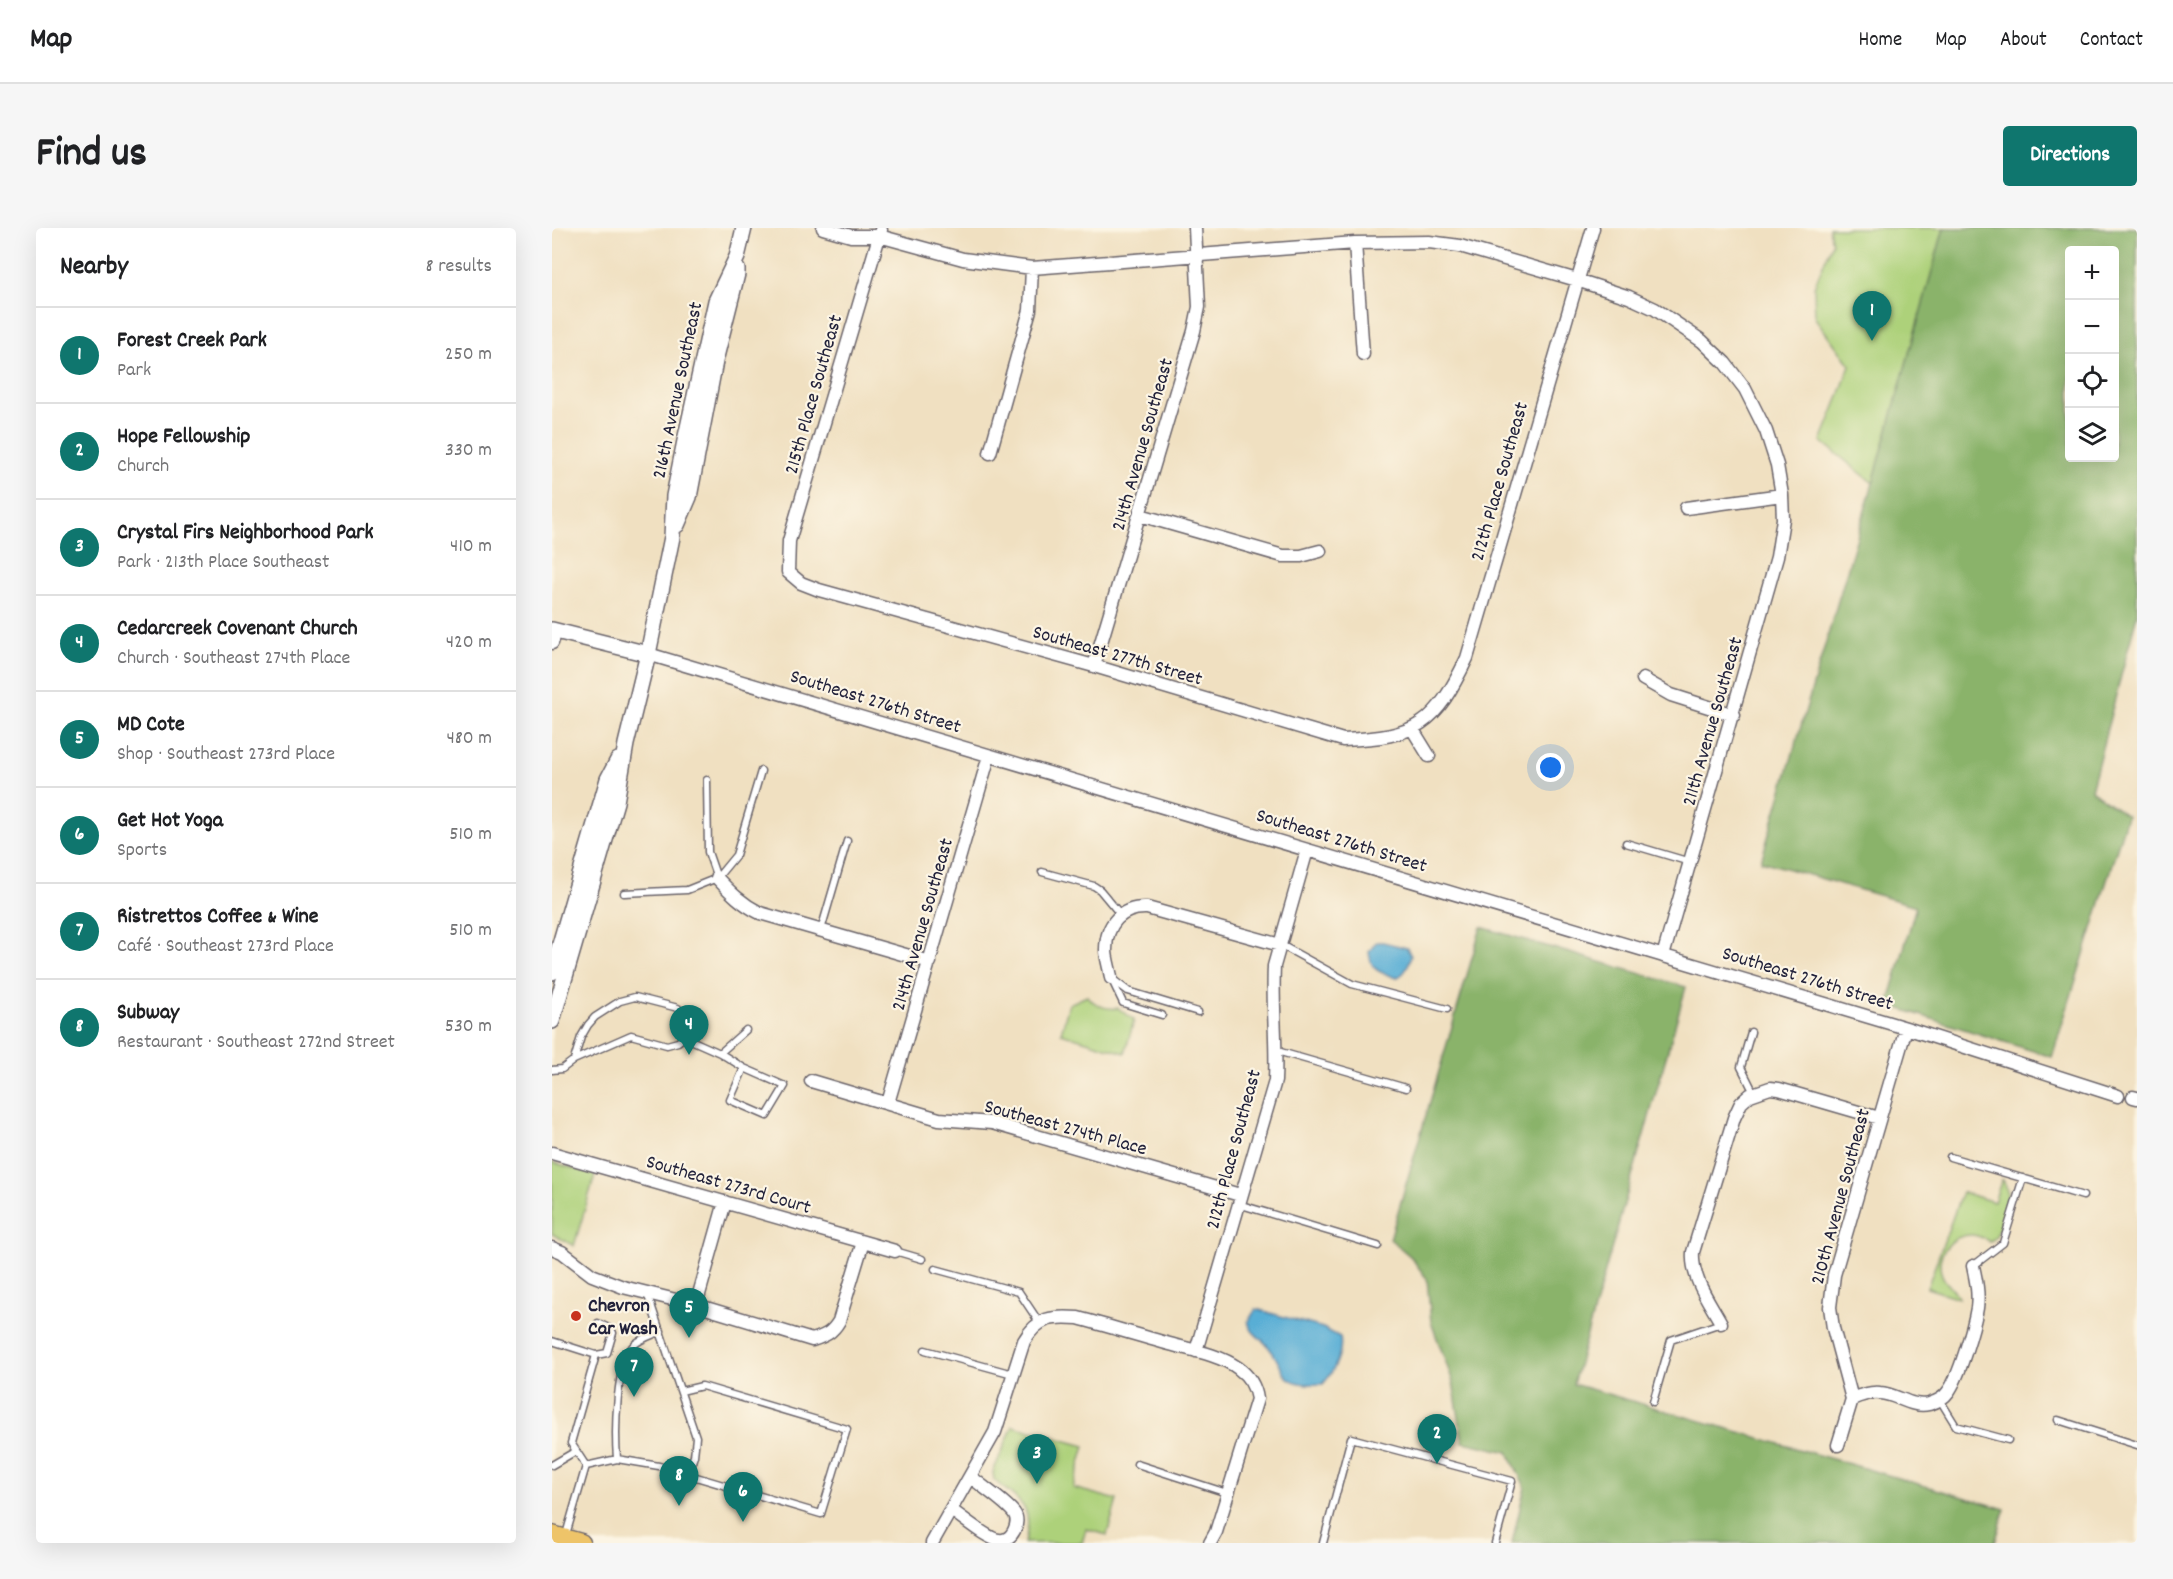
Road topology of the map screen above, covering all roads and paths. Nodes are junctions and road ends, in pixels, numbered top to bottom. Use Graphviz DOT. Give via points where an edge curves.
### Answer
graph roads {
  1 [pos="744,228"];
  2 [pos="823,228"];
  3 [pos="868,228"];
  4 [pos="1195,228"];
  5 [pos="1593,228"];
  6 [pos="880,232"];
  7 [pos="1355,243"];
  8 [pos="1198,254"];
  9 [pos="1032,268"];
  10 [pos="1577,280"];
  11 [pos="1364,354"];
  12 [pos="990,453"];
  13 [pos="1782,495"];
  14 [pos="1686,508"];
  15 [pos="1140,515"];
  16 [pos="1320,551"];
  17 [pos="788,572"];
  18 [pos="553,634"];
  19 [pos="648,654"];
  20 [pos="1094,666"];
  21 [pos="1643,679"];
  22 [pos="1734,715"];
  23 [pos="1413,730"];
  24 [pos="626,744"];
  25 [pos="989,756"];
  26 [pos="1429,756"];
  27 [pos="761,771"];
  28 [pos="707,780"];
  29 [pos="847,841"];
  30 [pos="1626,843"];
  31 [pos="1307,850"];
  32 [pos="1690,862"];
  33 [pos="1042,872"];
  34 [pos="717,878"];
  35 [pos="624,893"];
  36 [pos="1120,914"];
  37 [pos="821,930"];
  38 [pos="1280,945"];
  39 [pos="1663,956"];
  40 [pos="930,962"];
  41 [pos="552,972"];
  42 [pos="1111,978"];
  43 [pos="1447,1009"];
  44 [pos="1198,1012"];
  45 [pos="1162,1016"];
  46 [pos="552,1021"];
  47 [pos="1906,1028"];
  48 [pos="746,1030"];
  49 [pos="1750,1032"];
  50 [pos="684,1037"];
  51 [pos="1277,1051"];
  52 [pos="720,1053"];
  53 [pos="573,1060"];
  54 [pos="744,1068"];
  55 [pos="552,1070"];
  56 [pos="811,1081"];
  57 [pos="1406,1088"];
  58 [pos="1754,1094"];
  59 [pos="2118,1096"];
  60 [pos="888,1102"];
  61 [pos="1879,1118"];
  62 [pos="552,1153"];
  63 [pos="1950,1157"];
  64 [pos="2023,1178"];
  65 [pos="2083,1196"];
  66 [pos="1239,1200"];
  67 [pos="725,1203"];
  68 [pos="863,1242"];
  69 [pos="1378,1246"];
  70 [pos="552,1248"];
  71 [pos="895,1251"];
  72 [pos="922,1259"];
  73 [pos="1972,1266"];
  74 [pos="935,1269"];
  75 [pos="647,1293"];
  76 [pos="696,1305"];
  77 [pos="1039,1322"];
  78 [pos="598,1323"];
  79 [pos="1721,1323"];
  80 [pos="661,1332"];
  81 [pos="552,1341"];
  82 [pos="925,1350"];
  83 [pos="1196,1351"];
  84 [pos="596,1355"];
  85 [pos="1013,1374"];
  86 [pos="681,1391"];
  87 [pos="1852,1399"];
  88 [pos="1940,1400"];
  89 [pos="1653,1402"];
  90 [pos="2058,1420"];
  91 [pos="2008,1440"];
  92 [pos="2137,1444"];
  93 [pos="1838,1445"];
  94 [pos="576,1451"];
  95 [pos="617,1459"];
  96 [pos="1137,1464"];
  97 [pos="552,1466"];
  98 [pos="586,1466"];
  99 [pos="688,1474"];
  100 [pos="970,1476"];
  101 [pos="1227,1493"];
  102 [pos="951,1510"];
  103 [pos="566,1539"];
  104 [pos="1008,1541"];
  105 [pos="932,1543"];
  106 [pos="1210,1543"];
  107 [pos="1323,1543"];
  108 [pos="1495,1543"];
  1 -- 19 [label="street, 216th Avenue Southeast" via="737,257 716,302 674,496 672,537"];
  2 -- 6 [label="street" via="851,236"];
  3 -- 6 [label="street"];
  4 -- 8 [label="street, 214th Avenue Southeast"];
  5 -- 10 [label="street, 212th Place Southeast"];
  6 -- 9 [label="street, 211th Avenue Southeast" via="963,259"];
  6 -- 17 [label="street, 215th Place Southeast" via="789,541"];
  7 -- 8 [label="street, 211th Avenue Southeast"];
  7 -- 10 [label="street, 211th Avenue Southeast" via="1429,242 1460,246"];
  7 -- 11 [label="street"];
  8 -- 9 [label="street, 211th Avenue Southeast"];
  8 -- 15 [label="street, 214th Avenue Southeast" via="1199,307 1194,331"];
  9 -- 12 [label="street" via="1030,310"];
  10 -- 13 [label="street, 211th Avenue Southeast" via="1655,309 1725,363 1745,389 1766,431"];
  10 -- 23 [label="street, 212th Place Southeast" via="1467,658 1442,706"];
  13 -- 14 [label="street"];
  13 -- 22 [label="street, 211th Avenue Southeast" via="1777,557"];
  15 -- 16 [label="street" via="1283,556"];
  15 -- 20 [label="street, 214th Avenue Southeast"];
  17 -- 20 [label="street, Southeast 277th Street" via="819,590"];
  18 -- 19 [label="street, Southeast 276th Street"];
  19 -- 24 [label="street, 216th Avenue Southeast"];
  19 -- 25 [label="street, Southeast 276th Street"];
  20 -- 23 [label="street, Southeast 277th Street" via="1343,740"];
  21 -- 22 [label="street" via="1671,695"];
  22 -- 32 [label="street, 211th Avenue Southeast"];
  23 -- 26 [label="street"];
  24 -- 41 [label="street, 216th Avenue Southeast" via="608,779"];
  24 -- 46 [label="street, 216th Avenue Southeast" via="616,802"];
  25 -- 31 [label="street, Southeast 276th Street"];
  25 -- 40 [label="street, 214th Avenue Southeast"];
  27 -- 34 [label="lane" via="736,855"];
  28 -- 34 [label="lane" via="708,852"];
  29 -- 37 [label="lane"];
  30 -- 32 [label="lane"];
  31 -- 38 [label="street, 212th Place Southeast"];
  31 -- 39 [label="street, Southeast 276th Street"];
  32 -- 39 [label="street, 211th Avenue Southeast"];
  33 -- 36 [label="lane" via="1094,886"];
  34 -- 35 [label="lane" via="687,890"];
  34 -- 37 [label="street" via="743,904 760,913"];
  36 -- 38 [label="street" via="1147,908"];
  36 -- 42 [label="street" via="1106,950"];
  37 -- 40 [label="street"];
  38 -- 43 [label="lane" via="1353,984"];
  38 -- 51 [label="street, 212th Place Southeast" via="1273,983"];
  39 -- 47 [label="street, Southeast 276th Street"];
  40 -- 60 [label="street, 214th Avenue Southeast"];
  42 -- 44 [label="lane" via="1128,992"];
  42 -- 45 [label="lane" via="1123,1003"];
  47 -- 59 [label="street, Southeast 276th Street"];
  47 -- 61 [label="street, 210th Avenue Southeast"];
  48 -- 52 [label="lane"];
  49 -- 58 [label="lane" via="1741,1067"];
  50 -- 52 [label="lane"];
  50 -- 53 [label="lane" via="667,1046 631,1035"];
  50 -- 53 [label="lane" via="686,1020 678,1008 635,997 620,1001 595,1017 581,1037"];
  51 -- 57 [label="lane"];
  51 -- 66 [label="street, 212th Place Southeast" via="1275,1081"];
  52 -- 54 [label="lane"];
  53 -- 55 [label="lane" via="562,1069"];
  54 -- 54 [label="lane" via="730,1100 767,1116 785,1086"];
  56 -- 60 [label="street, Southeast 274th Place"];
  58 -- 61 [label="street" via="1779,1089"];
  58 -- 79 [label="street" via="1741,1103 1734,1118 1693,1252 1697,1278"];
  60 -- 66 [label="street, Southeast 274th Place" via="939,1119 992,1123"];
  61 -- 87 [label="street, 210th Avenue Southeast" via="1834,1275 1830,1307"];
  62 -- 67 [label="street, Southeast 273rd Court"];
  63 -- 64 [label="lane"];
  64 -- 65 [label="lane"];
  64 -- 73 [label="lane" via="2003,1243"];
  66 -- 69 [label="lane"];
  66 -- 83 [label="street, 212th Place Southeast"];
  67 -- 68 [label="street, Southeast 273rd Court"];
  67 -- 76 [label="street"];
  68 -- 71 [label="street, Southeast 273rd Court"];
  68 -- 76 [label="street" via="839,1321 826,1336 812,1340"];
  70 -- 75 [label="street" via="592,1275"];
  71 -- 72 [label="lane"];
  73 -- 88 [label="street" via="1978,1286 1977,1308 1952,1386"];
  74 -- 77 [label="lane" via="1019,1292"];
  75 -- 76 [label="street"];
  75 -- 80 [label="lane"];
  77 -- 83 [label="street" via="1078,1318"];
  77 -- 85 [label="street" via="1024,1341"];
  78 -- 84 [label="lane" via="613,1334 607,1353"];
  79 -- 89 [label="lane" via="1671,1340"];
  80 -- 86 [label="lane"];
  80 -- 95 [label="lane" via="636,1343 625,1358 615,1431"];
  81 -- 84 [label="lane"];
  82 -- 85 [label="lane"];
  83 -- 101 [label="street" via="1239,1368 1256,1390 1257,1399"];
  84 -- 94 [label="lane" via="571,1443"];
  85 -- 100 [label="street" via="994,1432"];
  86 -- 99 [label="lane" via="696,1437"];
  86 -- 99 [label="lane" via="702,1386 847,1429 821,1515"];
  87 -- 88 [label="street" via="1881,1393 1917,1405"];
  87 -- 93 [label="street"];
  88 -- 91 [label="lane" via="1956,1426"];
  90 -- 92 [label="lane"];
  94 -- 97 [label="lane"];
  94 -- 98 [label="lane"];
  95 -- 98 [label="lane"];
  95 -- 99 [label="lane"];
  96 -- 101 [label="lane"];
  98 -- 103 [label="lane"];
  100 -- 102 [label="street"];
  100 -- 104 [label="street" via="1014,1512 1014,1532"];
  101 -- 106 [label="street"];
  102 -- 104 [label="street" via="991,1538"];
  102 -- 105 [label="street"];
  107 -- 108 [label="lane" via="1351,1438 1512,1481"];
}
